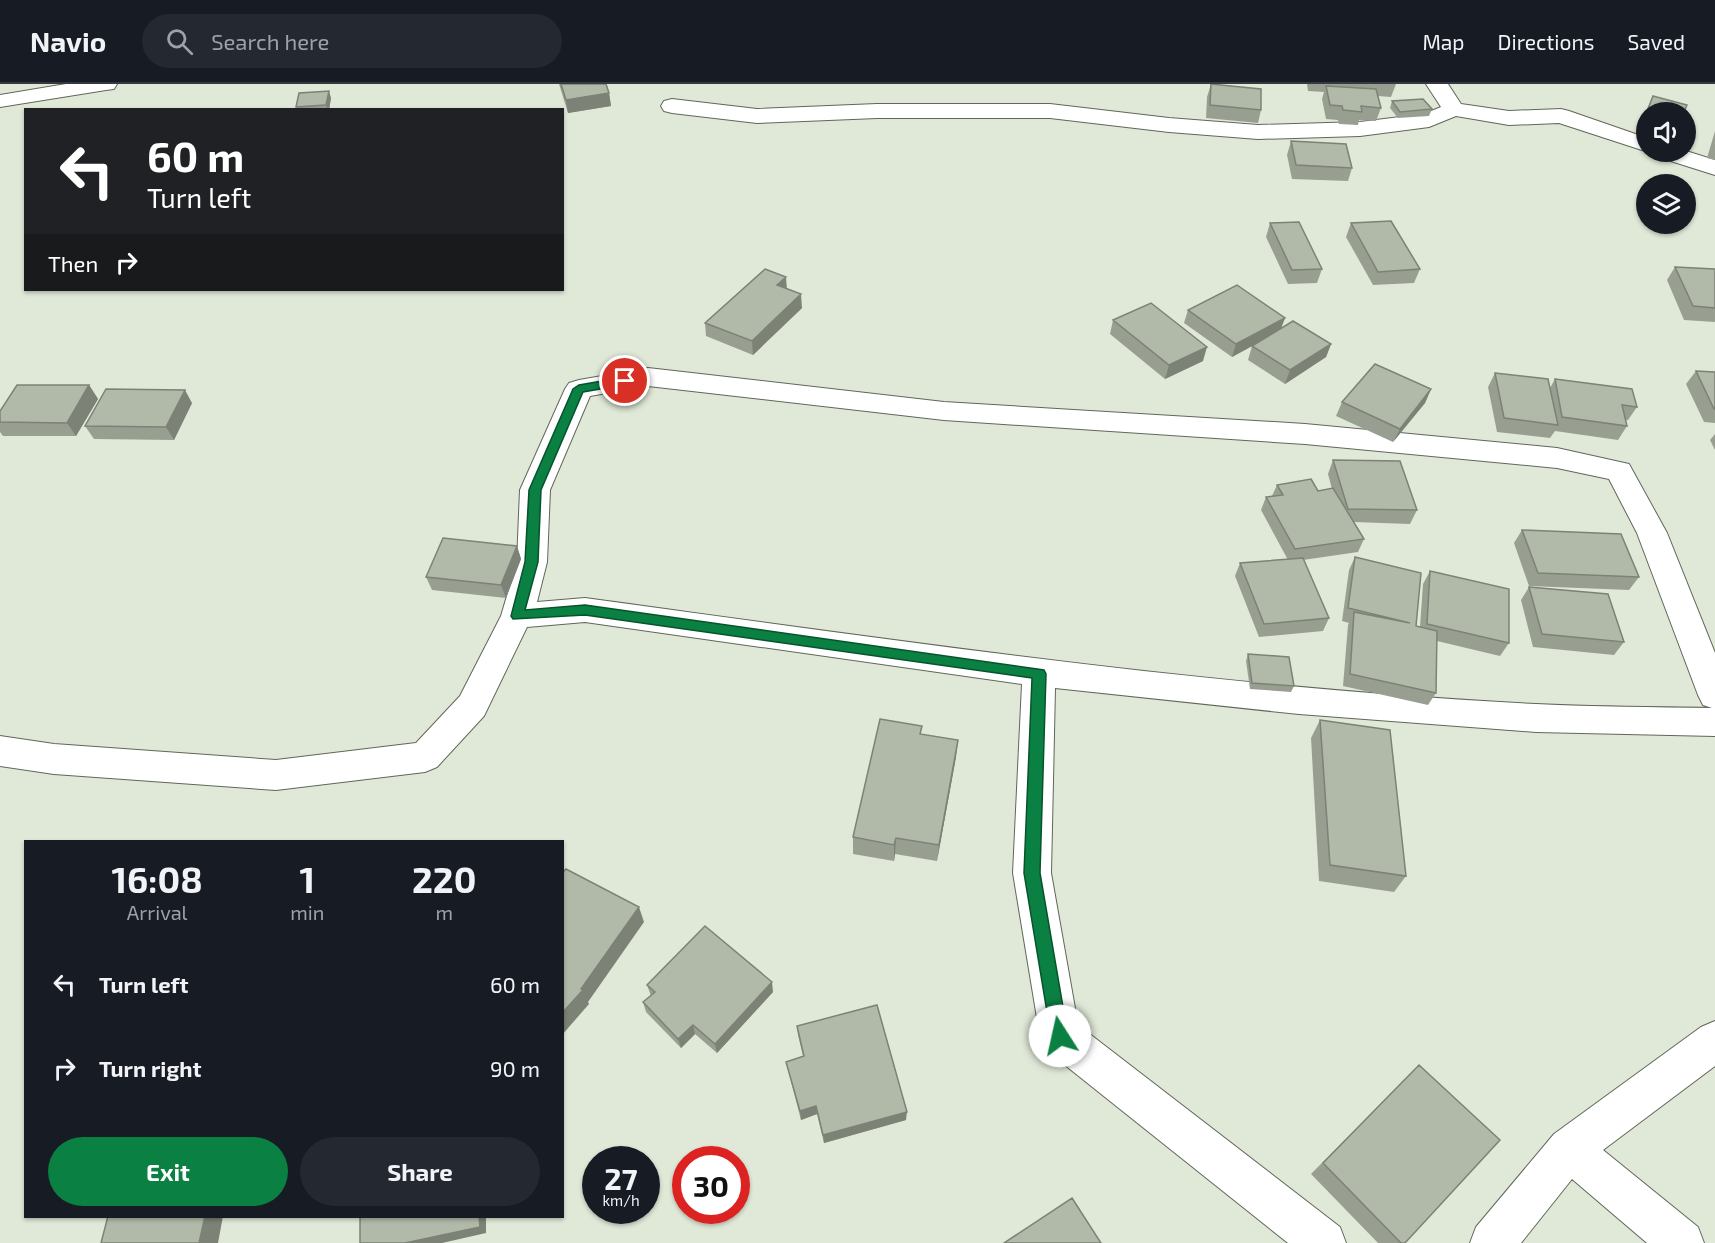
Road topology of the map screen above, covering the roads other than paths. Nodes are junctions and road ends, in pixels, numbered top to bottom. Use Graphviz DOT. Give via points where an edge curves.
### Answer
graph roads {
  1 [pos="106,84"];
  2 [pos="1437,84"];
  3 [pos="0,101"];
  4 [pos="672,106"];
  5 [pos="1454,109"];
  6 [pos="1636,141"];
  7 [pos="1696,162"];
  8 [pos="1715,168"];
  9 [pos="517,616"];
  10 [pos="1039,674"];
  11 [pos="1715,694"];
  12 [pos="1715,722"];
  13 [pos="0,751"];
  14 [pos="1715,1041"];
  15 [pos="1569,1149"];
  16 [pos="1324,1243"];
  17 [pos="1492,1243"];
  18 [pos="1682,1243"];
  1 -- 3 [label="street"];
  2 -- 5 [label="street"];
  4 -- 5 [label="street" via="757,116 1050,111 1258,132 1360,129 1429,120"];
  5 -- 6 [label="street" via="1509,118 1561,117"];
  7 -- 8 [label="street"];
  9 -- 10 [label="street" via="585,610"];
  9 -- 11 [label="street" via="531,562 535,490 579,389 648,377 944,411 1305,434 1534,456 1620,471 1652,533"];
  9 -- 13 [label="street" via="472,706 425,757 276,775 54,759"];
  10 -- 12 [label="street" via="1536,718"];
  10 -- 16 [label="street" via="1032,873 1060,1036"];
  14 -- 15 [label="street"];
  15 -- 17 [label="street"];
  15 -- 18 [label="street"];
}
